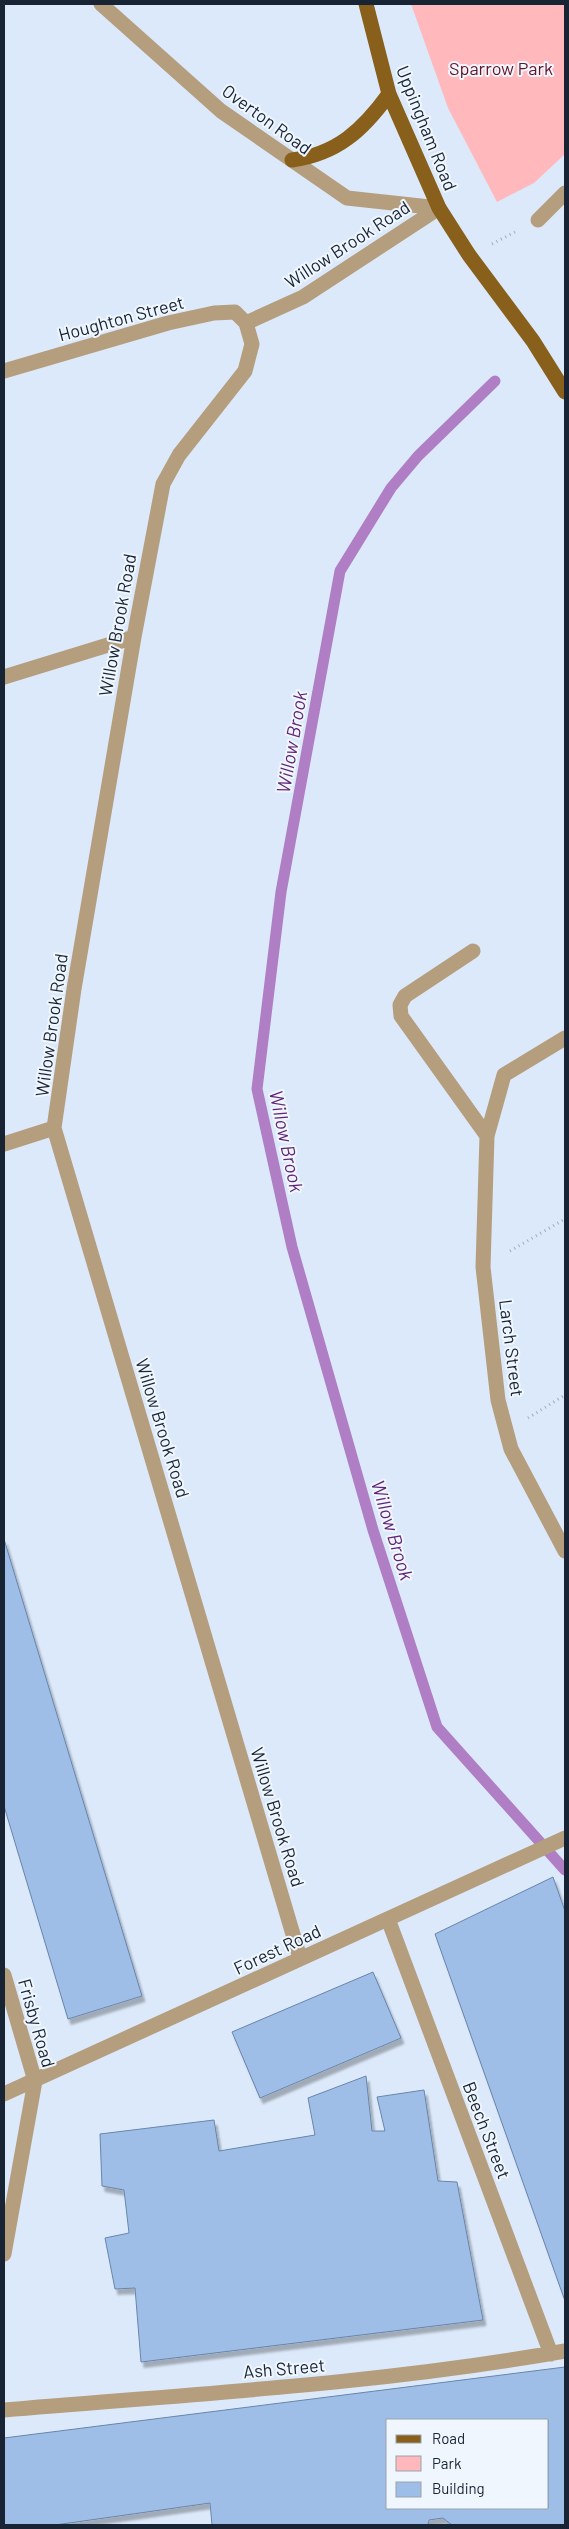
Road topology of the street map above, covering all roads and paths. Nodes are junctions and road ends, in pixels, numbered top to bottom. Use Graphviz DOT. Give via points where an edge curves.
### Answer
graph roads {
  1 [pos="101,4"];
  2 [pos="366,4"];
  3 [pos="389,94"];
  4 [pos="292,160"];
  5 [pos="565,193"];
  6 [pos="439,208"];
  7 [pos="538,220"];
  8 [pos="469,255"];
  9 [pos="246,323"];
  10 [pos="4,371"];
  11 [pos="565,392"];
  12 [pos="134,637"];
  13 [pos="4,677"];
  14 [pos="473,951"];
  15 [pos="565,1038"];
  16 [pos="54,1128"];
  17 [pos="487,1136"];
  18 [pos="4,1144"];
  19 [pos="565,1218"];
  20 [pos="483,1266"];
  21 [pos="565,1395"];
  22 [pos="506,1431"];
  23 [pos="565,1551"];
  24 [pos="565,1838"];
  25 [pos="388,1919"];
  26 [pos="300,1958"];
  27 [pos="4,1975"];
  28 [pos="35,2081"];
  29 [pos="4,2094"];
  30 [pos="4,2254"];
  31 [pos="558,2352"];
  32 [pos="4,2410"];
  1 -- 4 [label="street, Overton Road" via="221,111"];
  2 -- 3 [label="main road, Uppingham Road"];
  3 -- 4 [label="main road" via="375,113 334,149 314,157"];
  3 -- 6 [label="main road, Uppingham Road"];
  4 -- 6 [label="street, Overton Road" via="347,198"];
  5 -- 7 [label="street"];
  6 -- 8 [label="main road, Uppingham Road"];
  6 -- 9 [label="street, Willow Brook Road" via="303,297"];
  7 -- 8 [label="path"];
  8 -- 11 [label="main road, Uppingham Road" via="533,340"];
  9 -- 10 [label="street, Houghton Street" via="235,312 214,312"];
  9 -- 12 [label="street, Willow Brook Road" via="252,344 245,371 179,455 163,484"];
  12 -- 13 [label="street"];
  12 -- 16 [label="street, Willow Brook Road"];
  14 -- 17 [label="street" via="405,996 400,1004 401,1016"];
  15 -- 17 [label="street, Larch Street" via="504,1075"];
  16 -- 18 [label="street"];
  16 -- 26 [label="street, Willow Brook Road"];
  17 -- 20 [label="street, Larch Street"];
  19 -- 20 [label="path"];
  20 -- 22 [label="street, Larch Street" via="498,1400"];
  21 -- 22 [label="path"];
  22 -- 23 [label="street, Larch Street" via="511,1449"];
  24 -- 25 [label="street, Forest Road"];
  25 -- 26 [label="street, Forest Road"];
  25 -- 31 [label="street, Beech Street"];
  26 -- 28 [label="street, Forest Road"];
  27 -- 28 [label="street, Frisby Road"];
  28 -- 29 [label="street, Forest Road"];
  28 -- 30 [label="street"];
  31 -- 32 [label="street, Ash Street" via="444,2370 329,2383"];
}
